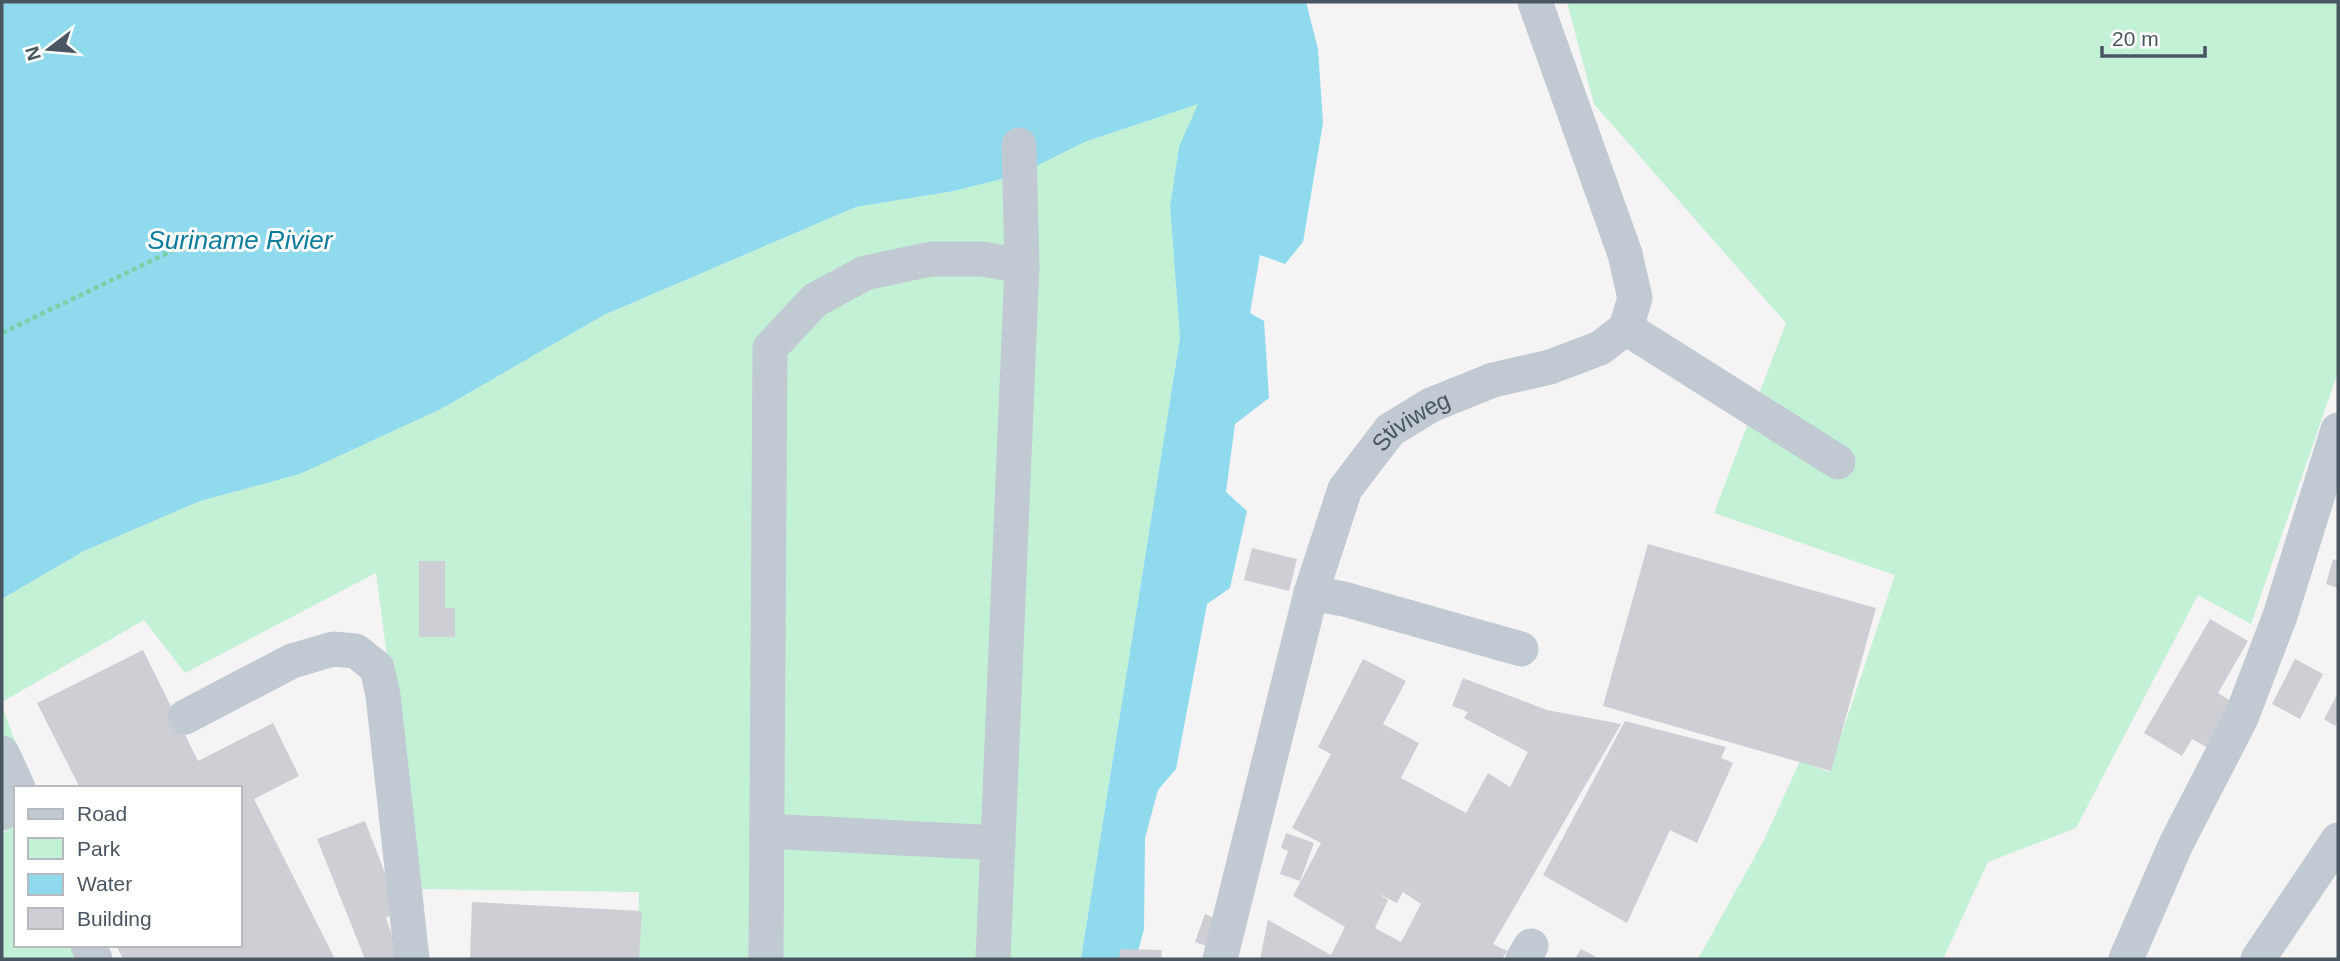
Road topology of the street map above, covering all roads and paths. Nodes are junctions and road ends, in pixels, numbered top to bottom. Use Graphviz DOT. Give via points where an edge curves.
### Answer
graph roads {
  1 [pos="1535,2"];
  2 [pos="1019,145"];
  3 [pos="207,234"];
  4 [pos="1022,266"];
  5 [pos="1626,328"];
  6 [pos="2,332"];
  7 [pos="2338,430"];
  8 [pos="1838,462"];
  9 [pos="1311,593"];
  10 [pos="1521,649"];
  11 [pos="185,718"];
  12 [pos="2,754"];
  13 [pos="17,786"];
  14 [pos="767,831"];
  15 [pos="2338,840"];
  16 [pos="998,843"];
  17 [pos="412,959"];
  18 [pos="766,959"];
  19 [pos="993,959"];
  20 [pos="1220,959"];
  21 [pos="2126,959"];
  22 [pos="2258,959"];
  1 -- 5 [label="street" via="1625,254 1635,298"];
  2 -- 4 [label="street"];
  3 -- 6 [label="path"];
  4 -- 14 [label="street" via="982,259 931,259 865,274 814,300 770,348"];
  4 -- 16 [label="street"];
  5 -- 8 [label="street"];
  5 -- 9 [label="street, Stiviweg" via="1600,348 1550,367 1493,380 1432,405 1390,430 1345,489"];
  7 -- 21 [label="street" via="2280,616 2241,718 2176,844"];
  9 -- 10 [label="street"];
  9 -- 20 [label="street, Stiviweg"];
  11 -- 17 [label="street" via="292,661 333,649 356,651 377,668"];
  12 -- 13 [label="street"];
  14 -- 16 [label="street"];
  14 -- 18 [label="street"];
  15 -- 22 [label="street"];
  16 -- 19 [label="street"];
}
